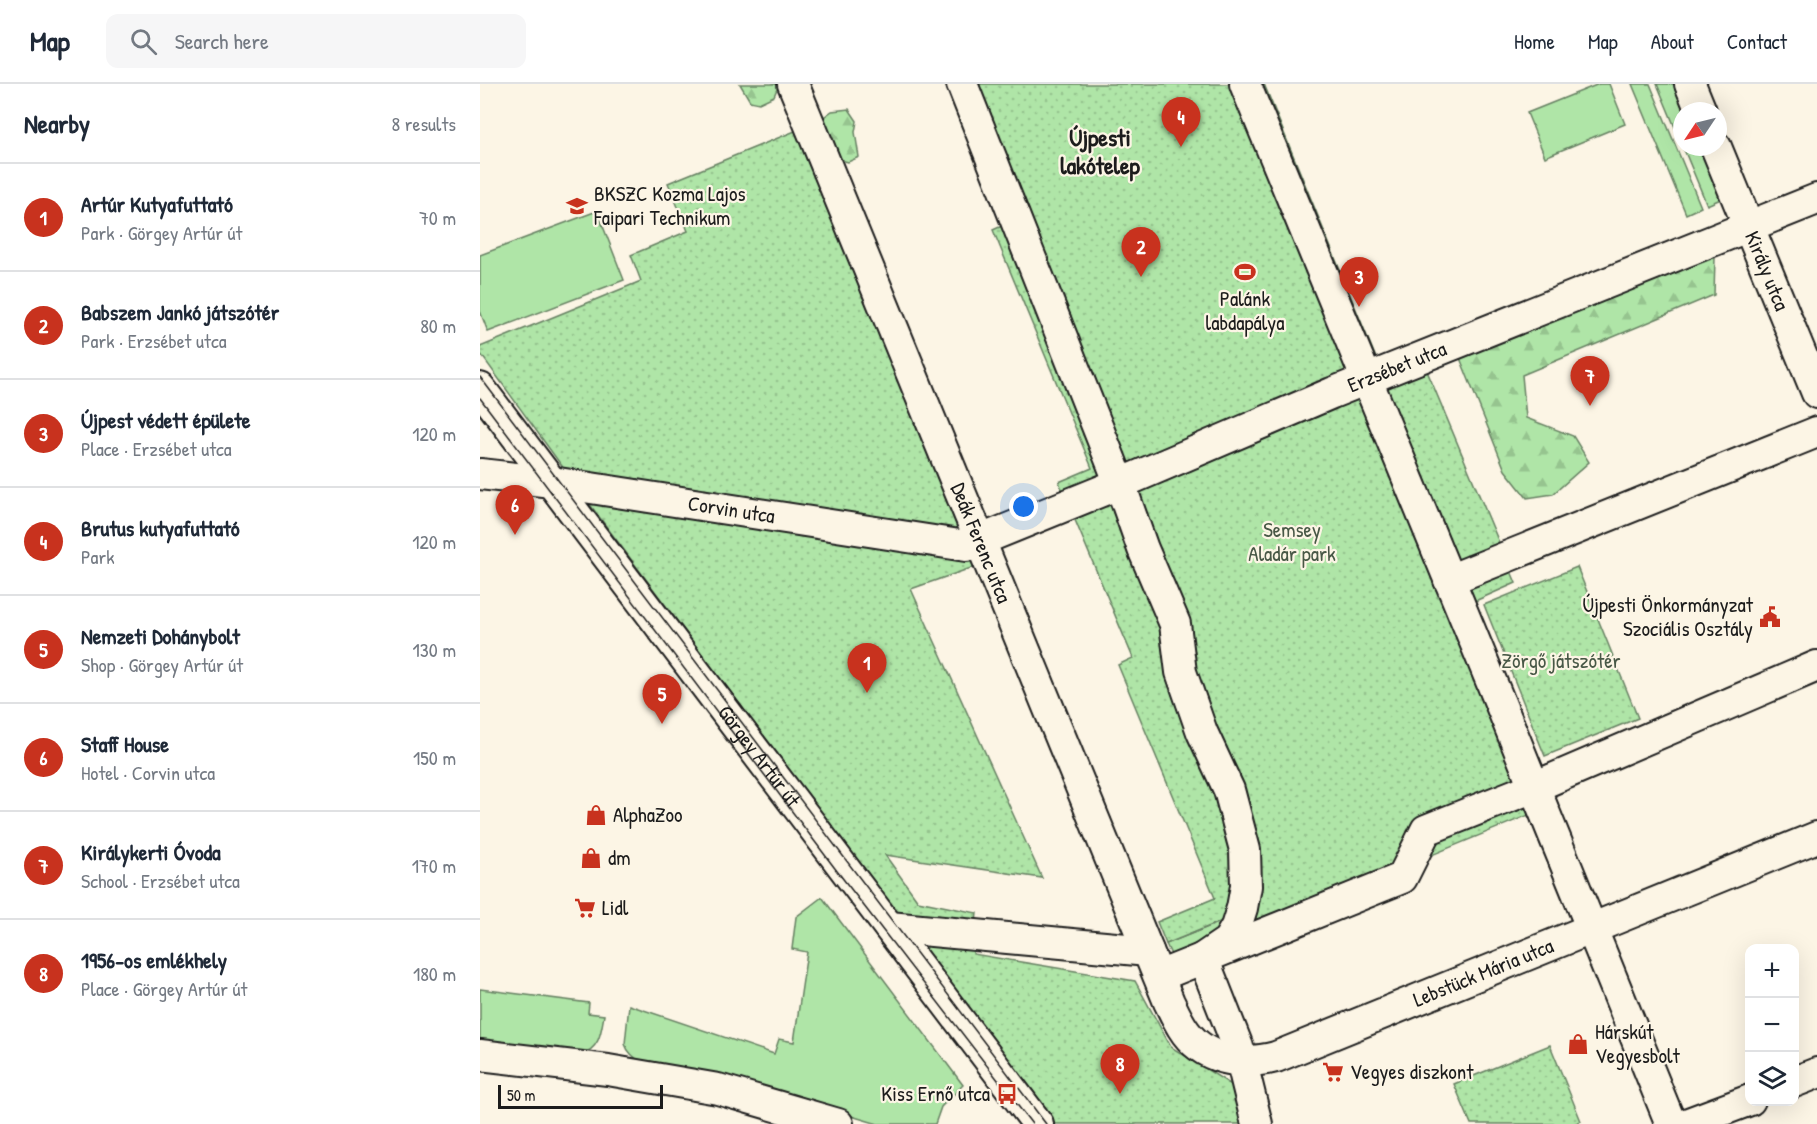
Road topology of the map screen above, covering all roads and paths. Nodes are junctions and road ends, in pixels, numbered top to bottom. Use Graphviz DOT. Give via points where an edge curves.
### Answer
graph roads {
  1 [pos="794,84"];
  2 [pos="962,84"];
  3 [pos="1245,84"];
  4 [pos="1690,84"];
  5 [pos="1697,102"];
  6 [pos="1720,156"];
  7 [pos="1817,199"];
  8 [pos="1749,227"];
  9 [pos="1366,380"];
  10 [pos="480,388"];
  11 [pos="1817,393"];
  12 [pos="1817,432"];
  13 [pos="480,474"];
  14 [pos="552,482"];
  15 [pos="1120,484"];
  16 [pos="981,541"];
  17 [pos="1449,580"];
  18 [pos="1817,666"];
  19 [pos="1534,787"];
  20 [pos="1817,837"];
  21 [pos="889,927"];
  22 [pos="1593,929"];
  23 [pos="1203,958"];
  24 [pos="1159,976"];
  25 [pos="480,1055"];
  26 [pos="1243,1062"];
  27 [pos="1817,1073"];
  28 [pos="1799,1080"];
  29 [pos="1745,1102"];
  30 [pos="838,1124"];
  31 [pos="1038,1124"];
  32 [pos="1257,1124"];
  33 [pos="1671,1124"];
  34 [pos="1686,1124"];
  1 -- 16 [label="street, Deák Ferenc utca"];
  2 -- 15 [label="street"];
  3 -- 9 [label="street"];
  4 -- 5 [label="street"];
  6 -- 8 [label="street, Király utca"];
  7 -- 8 [label="street, Erzsébet utca"];
  8 -- 9 [label="street, Erzsébet utca"];
  8 -- 11 [label="street, Király utca"];
  9 -- 15 [label="street, Erzsébet utca"];
  9 -- 17 [label="street"];
  10 -- 14 [label="street, Görgey Artúr út"];
  12 -- 17 [label="street"];
  13 -- 14 [label="street, Corvin utca"];
  14 -- 16 [label="street, Corvin utca" via="966,546"];
  14 -- 21 [label="street, Görgey Artúr út"];
  15 -- 16 [label="street, Erzsébet utca"];
  15 -- 23 [label="street" via="1175,624 1182,672 1202,732 1229,790 1245,850 1246,886 1236,927 1228,941"];
  16 -- 24 [label="street, Deák Ferenc utca"];
  17 -- 19 [label="street"];
  18 -- 19 [label="street"];
  19 -- 22 [label="street"];
  19 -- 23 [label="street" via="1426,830 1402,878"];
  20 -- 22 [label="street, Lebstück Mária utca"];
  21 -- 24 [label="street"];
  21 -- 31 [label="street, Görgey Artúr út"];
  22 -- 26 [label="street, Lebstück Mária utca" via="1276,1057"];
  22 -- 33 [label="street"];
  23 -- 24 [label="street"];
  23 -- 26 [label="street"];
  24 -- 26 [label="street, Lebstück Mária utca" via="1182,1028 1192,1041 1222,1058"];
  25 -- 30 [label="street" via="608,1070 718,1089"];
  26 -- 32 [label="street"];
  27 -- 28 [label="street"];
  29 -- 34 [label="street"];
}
